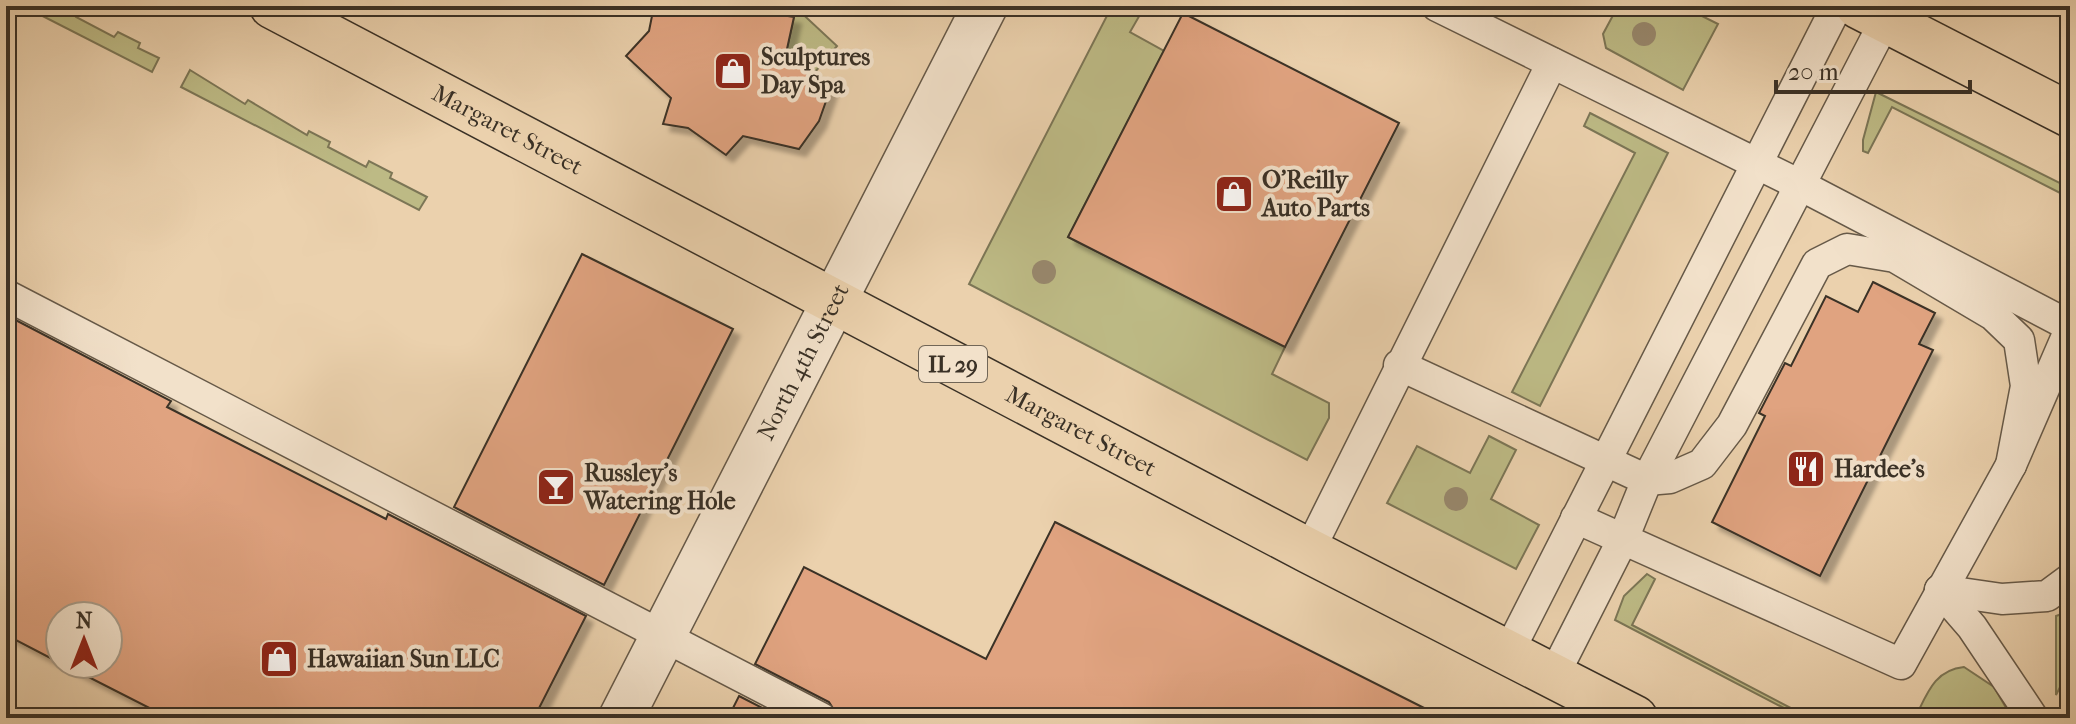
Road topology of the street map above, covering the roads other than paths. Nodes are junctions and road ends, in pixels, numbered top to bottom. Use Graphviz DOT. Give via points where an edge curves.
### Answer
graph roads {
  1 [pos="272,6"];
  2 [pos="985,6"];
  3 [pos="1437,6"];
  4 [pos="1837,6"];
  5 [pos="1872,14"];
  6 [pos="1552,63"];
  7 [pos="2022,90"];
  8 [pos="2070,95"];
  9 [pos="2070,115"];
  10 [pos="1755,163"];
  11 [pos="1800,185"];
  12 [pos="6,295"];
  13 [pos="834,302"];
  14 [pos="2070,328"];
  15 [pos="1399,365"];
  16 [pos="1605,462"];
  17 [pos="2011,465"];
  18 [pos="1647,480"];
  19 [pos="1576,518"];
  20 [pos="1623,539"];
  21 [pos="1309,551"];
  22 [pos="2070,579"];
  23 [pos="1940,590"];
  24 [pos="663,637"];
  25 [pos="1508,653"];
  26 [pos="1554,675"];
  27 [pos="621,718"];
  28 [pos="821,718"];
  29 [pos="1635,718"];
  30 [pos="2033,718"];
  1 -- 13 [label="main road, Margaret Street / IL 29"];
  2 -- 13 [label="street, North 4th Street"];
  3 -- 6 [label="lane"];
  4 -- 10 [label="lane"];
  5 -- 7 [label="main road"];
  5 -- 11 [label="lane"];
  6 -- 10 [label="lane"];
  6 -- 15 [label="lane"];
  7 -- 8 [label="main road"];
  7 -- 9 [label="main road"];
  10 -- 11 [label="lane"];
  10 -- 16 [label="lane"];
  11 -- 14 [label="lane"];
  11 -- 18 [label="lane"];
  12 -- 24 [label="lane"];
  13 -- 21 [label="main road, Margaret Street / IL 29"];
  13 -- 24 [label="street, North 4th Street"];
  14 -- 17 [label="lane"];
  15 -- 16 [label="lane"];
  15 -- 21 [label="lane"];
  16 -- 18 [label="lane"];
  16 -- 19 [label="lane"];
  17 -- 18 [label="lane" via="2026,386 2019,340 1993,315 1895,257 1847,249 1817,264 1737,417 1702,464 1670,478"];
  17 -- 23 [label="lane"];
  18 -- 20 [label="lane"];
  19 -- 20 [label="lane"];
  19 -- 25 [label="lane"];
  20 -- 23 [label="lane" via="1901,664"];
  20 -- 26 [label="lane"];
  21 -- 25 [label="main road, Margaret Street / IL 29"];
  22 -- 23 [label="lane" via="2047,596 2002,599"];
  23 -- 30 [label="lane" via="1972,627"];
  24 -- 27 [label="street, North 4th Street"];
  24 -- 28 [label="lane"];
  25 -- 26 [label="main road, Margaret Street / IL 29"];
  26 -- 29 [label="main road, Margaret Street / IL 29"];
}
